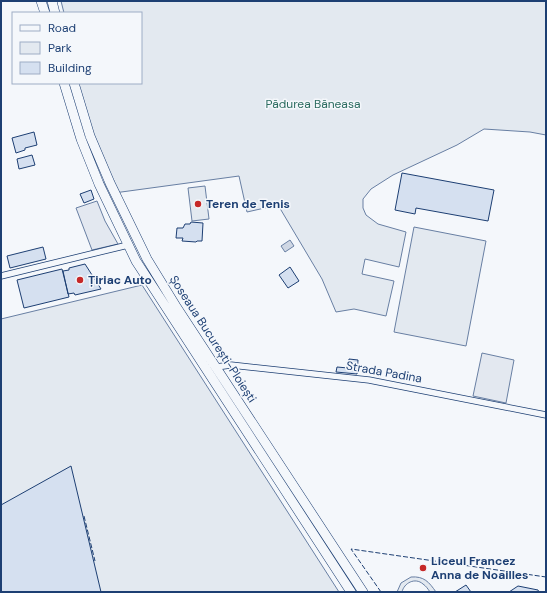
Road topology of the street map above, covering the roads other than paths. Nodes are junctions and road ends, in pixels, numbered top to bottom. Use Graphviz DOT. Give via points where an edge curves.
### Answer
graph roads {
  1 [pos="41,1"];
  2 [pos="52,1"];
  3 [pos="45,12"];
  4 [pos="55,12"];
  5 [pos="64,84"];
  6 [pos="74,84"];
  7 [pos="128,245"];
  8 [pos="1,276"];
  9 [pos="216,367"];
  10 [pos="546,415"];
  11 [pos="352,592"];
  12 [pos="363,592"];
  1 -- 3 [label="highway"];
  2 -- 4 [label="highway"];
  5 -- 7 [label="highway, Șoseaua București-Ploiești" via="81,139"];
  6 -- 9 [label="highway, Șoseaua București-Ploiești" via="90,136 136,239"];
  7 -- 8 [label="street"];
  7 -- 11 [label="highway, Șoseaua București-Ploiești" via="149,282"];
  9 -- 10 [label="street, Strada Padina" via="230,365 369,380"];
  9 -- 12 [label="highway, Șoseaua București-Ploiești"];
}
